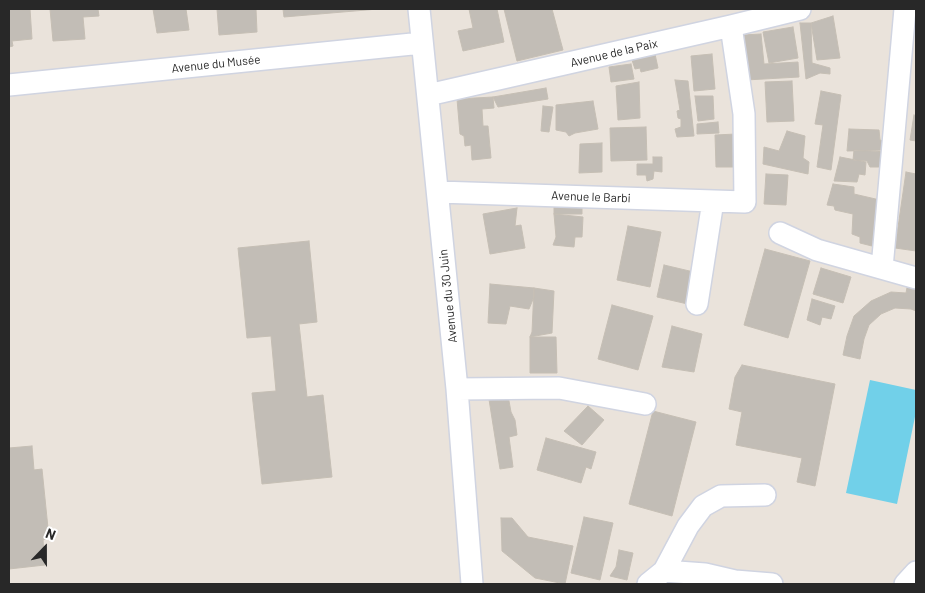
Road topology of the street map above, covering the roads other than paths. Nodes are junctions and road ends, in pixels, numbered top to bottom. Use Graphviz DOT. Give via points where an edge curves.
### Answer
graph roads {
  1 [pos="419,9"];
  2 [pos="800,9"];
  3 [pos="908,14"];
  4 [pos="731,26"];
  5 [pos="422,43"];
  6 [pos="9,85"];
  7 [pos="428,95"];
  8 [pos="438,192"];
  9 [pos="713,201"];
  10 [pos="780,233"];
  11 [pos="882,268"];
  12 [pos="916,278"];
  13 [pos="697,304"];
  14 [pos="457,389"];
  15 [pos="645,404"];
  16 [pos="765,495"];
  17 [pos="916,572"];
  18 [pos="656,578"];
  19 [pos="472,584"];
  20 [pos="772,584"];
  21 [pos="905,584"];
  1 -- 5 [label="street, Avenue du 30 Juin"];
  2 -- 4 [label="street, Avenue de la Paix"];
  3 -- 11 [label="street"];
  4 -- 7 [label="street, Avenue de la Paix"];
  4 -- 9 [label="street, Avenue le Barbi" via="744,114 745,202"];
  5 -- 6 [label="street, Avenue du Musée"];
  5 -- 7 [label="street, Avenue du 30 Juin"];
  7 -- 8 [label="street, Avenue du 30 Juin"];
  8 -- 9 [label="street, Avenue le Barbi"];
  8 -- 14 [label="street, Avenue du 30 Juin"];
  9 -- 13 [label="street"];
  10 -- 11 [label="street" via="817,250"];
  11 -- 12 [label="street"];
  14 -- 15 [label="street" via="560,388"];
  14 -- 19 [label="street, Avenue du 30 Juin"];
  16 -- 18 [label="street" via="721,496 703,506"];
  17 -- 21 [label="street"];
  18 -- 20 [label="street" via="705,574 734,581"];
}
